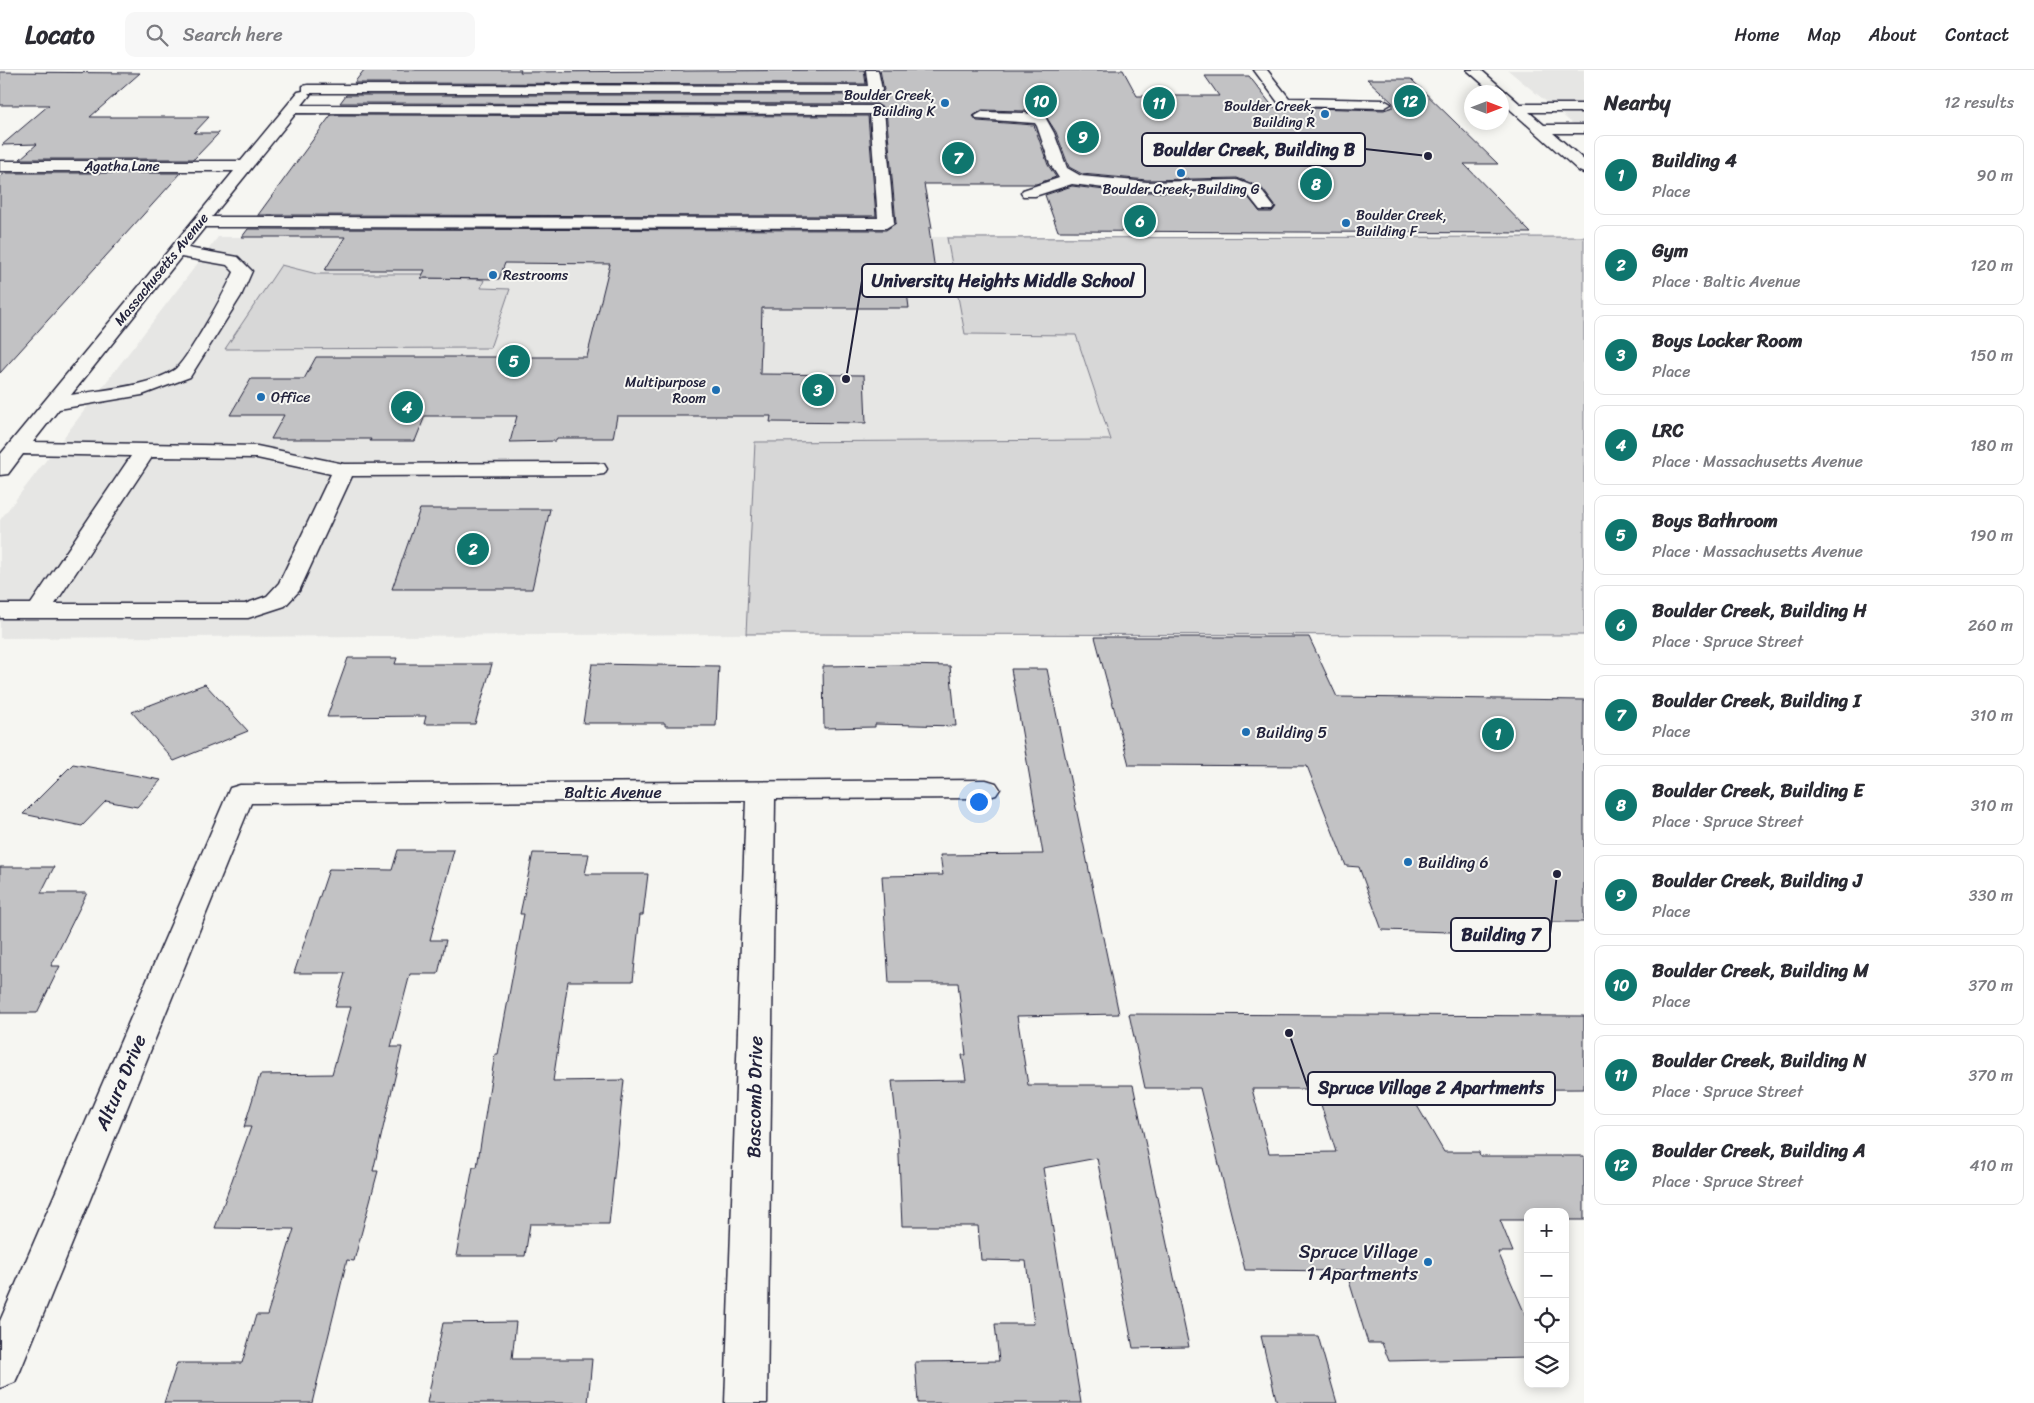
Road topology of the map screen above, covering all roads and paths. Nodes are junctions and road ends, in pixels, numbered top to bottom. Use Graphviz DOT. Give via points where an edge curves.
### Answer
graph roads {
  1 [pos="324,70"];
  2 [pos="872,70"];
  3 [pos="1260,70"];
  4 [pos="1473,70"];
  5 [pos="1490,85"];
  6 [pos="1271,86"];
  7 [pos="1291,86"];
  8 [pos="308,89"];
  9 [pos="1509,102"];
  10 [pos="1384,104"];
  11 [pos="1516,108"];
  12 [pos="1584,108"];
  13 [pos="291,109"];
  14 [pos="982,116"];
  15 [pos="1540,129"];
  16 [pos="1584,129"];
  17 [pos="0,166"];
  18 [pos="245,166"];
  19 [pos="1584,168"];
  20 [pos="1074,178"];
  21 [pos="1029,193"];
  22 [pos="1266,207"];
  23 [pos="199,222"];
  24 [pos="176,251"];
  25 [pos="52,404"];
  26 [pos="17,448"];
  27 [pos="146,450"];
  28 [pos="0,469"];
  29 [pos="596,469"];
  30 [pos="344,470"];
  31 [pos="0,611"];
  32 [pos="38,611"];
  33 [pos="986,789"];
  34 [pos="761,792"];
  35 [pos="240,794"];
  36 [pos="0,1369"];
  37 [pos="746,1403"];
  1 -- 8 [label="street, Massachusetts Avenue"];
  2 -- 8 [label="street" via="875,90"];
  3 -- 6 [label="street"];
  4 -- 5 [label="street"];
  6 -- 7 [label="street"];
  6 -- 10 [label="street" via="1282,100 1290,103"];
  8 -- 13 [label="street, Massachusetts Avenue"];
  9 -- 11 [label="street"];
  11 -- 12 [label="street"];
  11 -- 15 [label="street"];
  13 -- 18 [label="street, Massachusetts Avenue"];
  13 -- 23 [label="street" via="877,110 886,223"];
  14 -- 20 [label="street" via="1040,120 1046,127 1059,167 1066,176"];
  15 -- 16 [label="street"];
  15 -- 19 [label="street"];
  17 -- 18 [label="street, Agatha Lane"];
  18 -- 23 [label="street, Massachusetts Avenue"];
  20 -- 21 [label="street"];
  20 -- 22 [label="street" via="1097,185 1242,186 1260,195"];
  23 -- 24 [label="street, Massachusetts Avenue"];
  24 -- 25 [label="street, Massachusetts Avenue"];
  24 -- 25 [label="street" via="232,261 243,271 232,296 183,373 142,389"];
  25 -- 26 [label="street, Massachusetts Avenue"];
  26 -- 27 [label="street"];
  26 -- 28 [label="street, Massachusetts Avenue"];
  27 -- 30 [label="street" via="257,452"];
  27 -- 32 [label="street"];
  29 -- 30 [label="street"];
  30 -- 32 [label="street" via="290,586 276,601 248,611"];
  31 -- 32 [label="street"];
  33 -- 34 [label="street, Baltic Avenue"];
  34 -- 35 [label="street, Baltic Avenue"];
  34 -- 37 [label="street, Bascomb Drive"];
  35 -- 36 [label="street, Altura Drive"];
}
